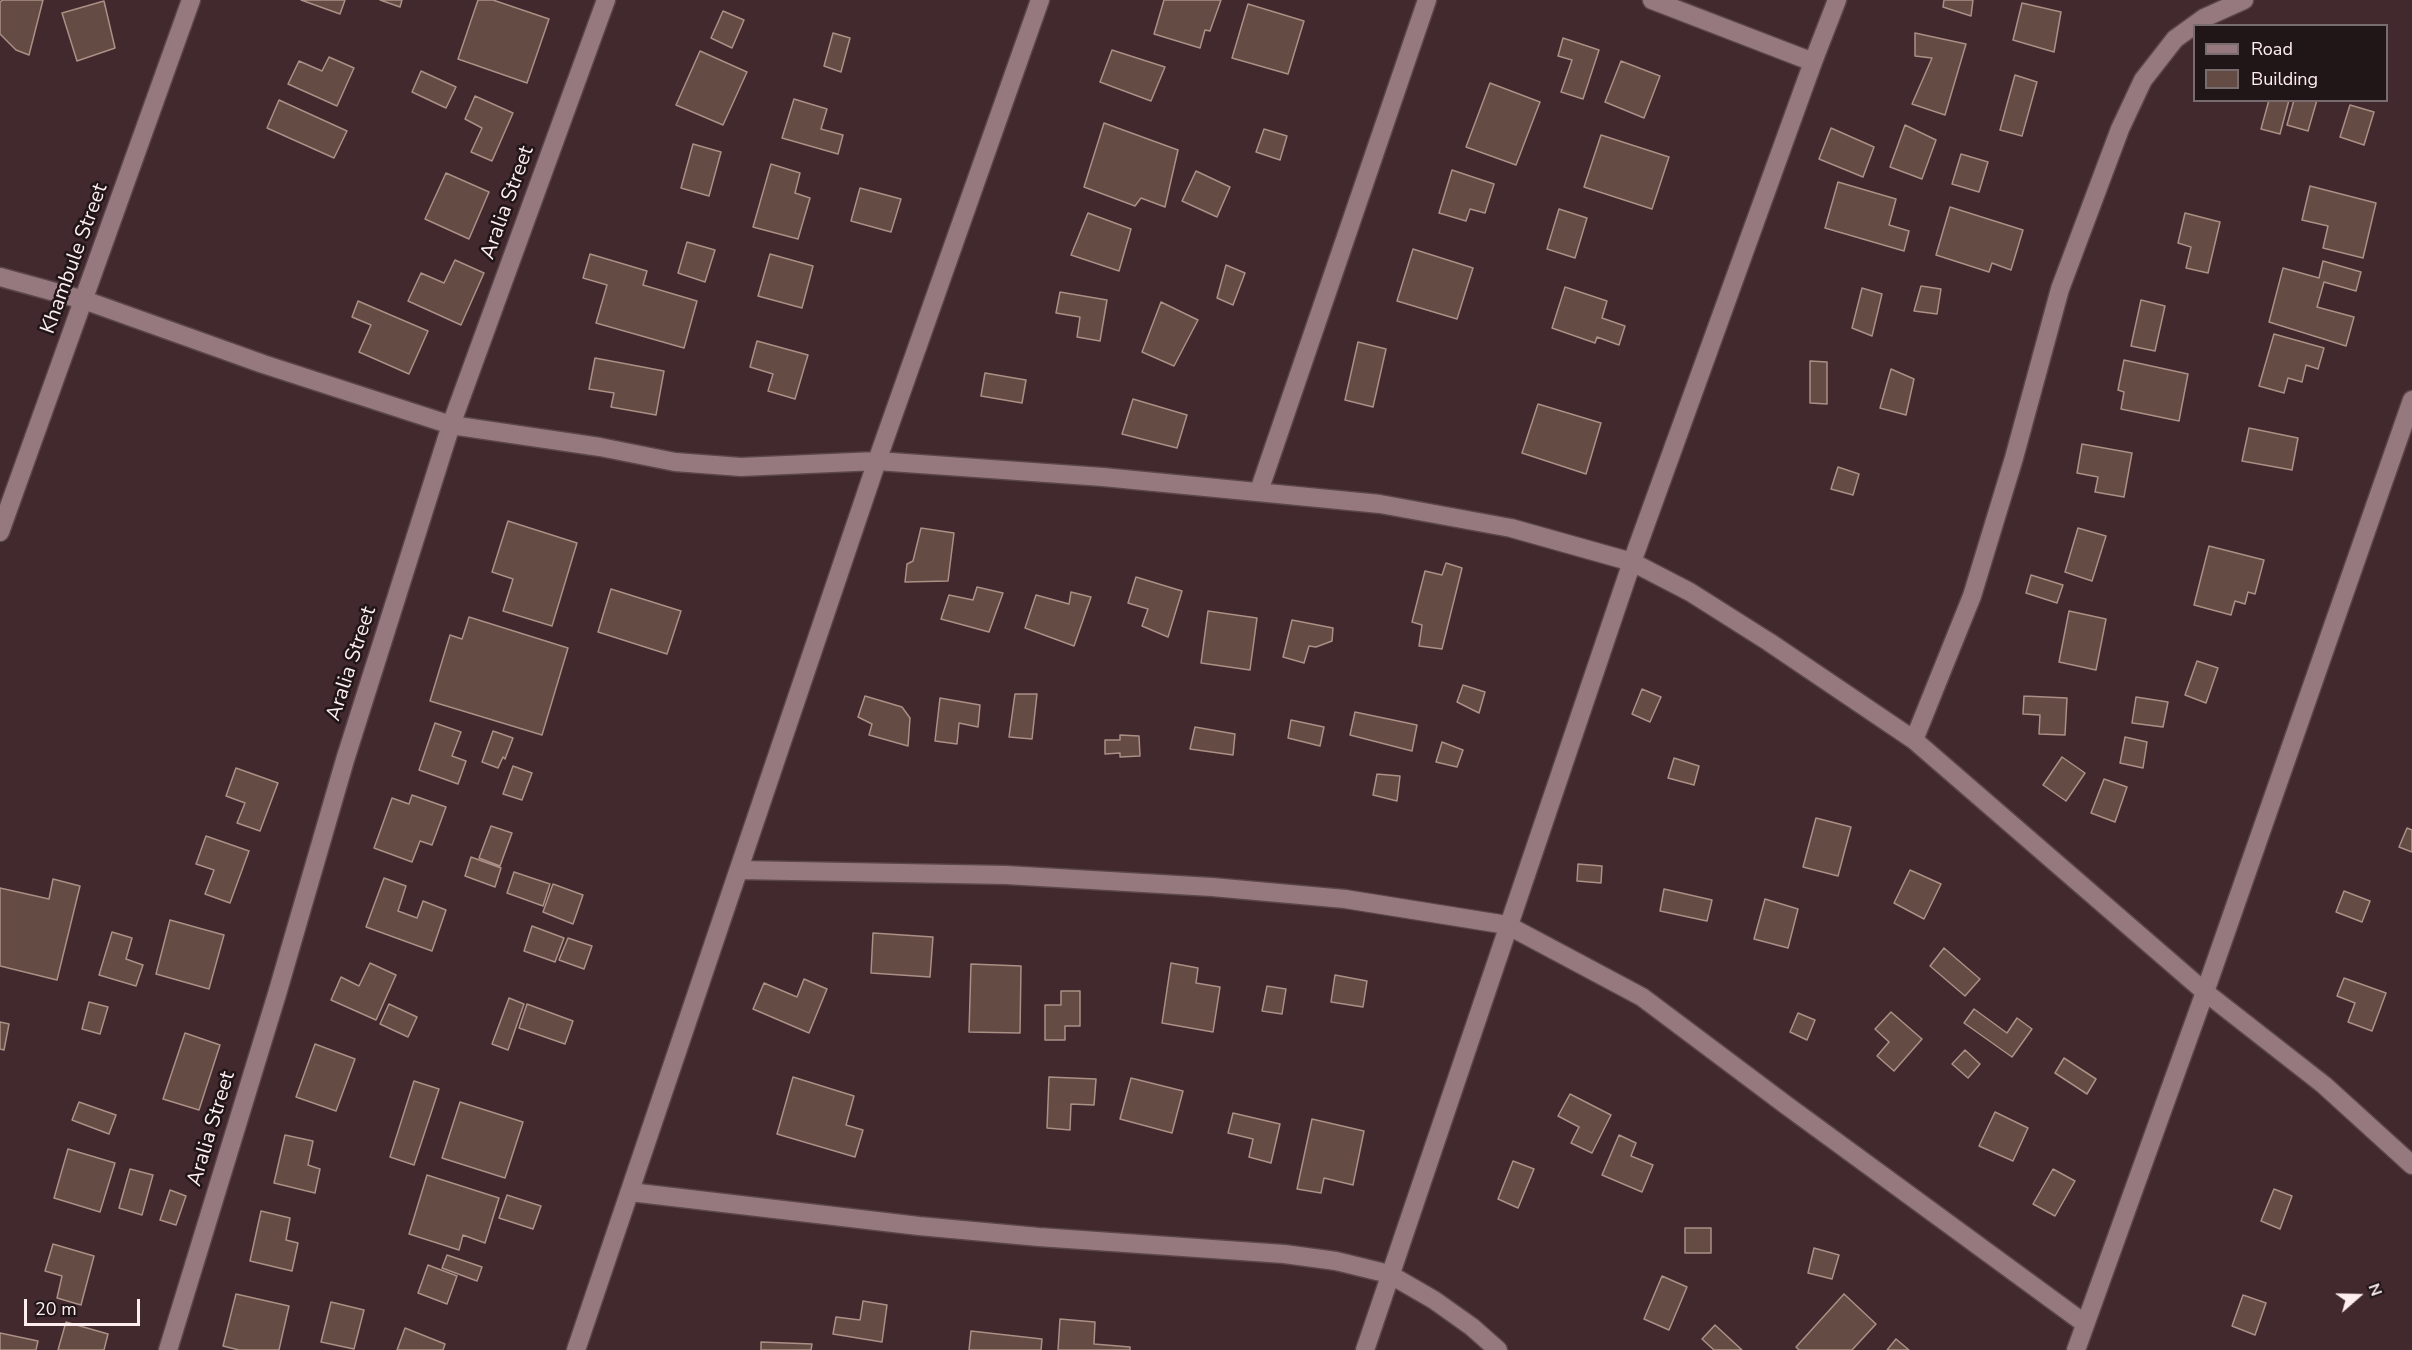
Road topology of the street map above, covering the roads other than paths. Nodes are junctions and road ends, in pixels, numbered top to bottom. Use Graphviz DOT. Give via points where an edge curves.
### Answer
graph roads {
  1 [pos="191,0"];
  2 [pos="606,0"];
  3 [pos="1040,0"];
  4 [pos="1427,0"];
  5 [pos="1652,0"];
  6 [pos="1838,0"];
  7 [pos="2244,0"];
  8 [pos="2196,24"];
  9 [pos="2193,26"];
  10 [pos="1813,62"];
  11 [pos="0,277"];
  12 [pos="84,300"];
  13 [pos="2412,400"];
  14 [pos="451,424"];
  15 [pos="878,461"];
  16 [pos="1259,491"];
  17 [pos="0,532"];
  18 [pos="1632,562"];
  19 [pos="1914,740"];
  20 [pos="739,870"];
  21 [pos="1507,925"];
  22 [pos="2205,992"];
  23 [pos="2412,1165"];
  24 [pos="630,1192"];
  25 [pos="1389,1274"];
  26 [pos="2084,1323"];
  27 [pos="168,1350"];
  28 [pos="576,1350"];
  29 [pos="1365,1350"];
  30 [pos="1498,1350"];
  31 [pos="2076,1350"];
  1 -- 12 [label="street, Khambule Street"];
  2 -- 14 [label="street, Aralia Street"];
  3 -- 15 [label="street"];
  4 -- 16 [label="street"];
  5 -- 10 [label="street"];
  6 -- 10 [label="street"];
  7 -- 8 [label="street"];
  9 -- 19 [label="street" via="2175,39 2143,80 2120,129 2060,289 1972,596"];
  10 -- 18 [label="street"];
  11 -- 12 [label="street"];
  12 -- 14 [label="street" via="263,364"];
  12 -- 17 [label="street, Khambule Street"];
  13 -- 22 [label="street"];
  14 -- 15 [label="street" via="675,462 741,467"];
  14 -- 27 [label="street, Aralia Street" via="345,760"];
  15 -- 16 [label="street"];
  15 -- 20 [label="street"];
  16 -- 18 [label="street" via="1380,504 1511,528"];
  18 -- 19 [label="street" via="1710,604"];
  18 -- 21 [label="street"];
  19 -- 22 [label="street"];
  20 -- 21 [label="street" via="1006,875 1212,887 1345,899"];
  20 -- 24 [label="street"];
  21 -- 25 [label="street"];
  21 -- 26 [label="street" via="1642,997"];
  22 -- 23 [label="street" via="2324,1085"];
  22 -- 26 [label="street"];
  24 -- 25 [label="street" via="941,1228 1284,1254"];
  24 -- 28 [label="street"];
  25 -- 29 [label="street"];
  25 -- 30 [label="street" via="1434,1300"];
  26 -- 31 [label="street"];
}
